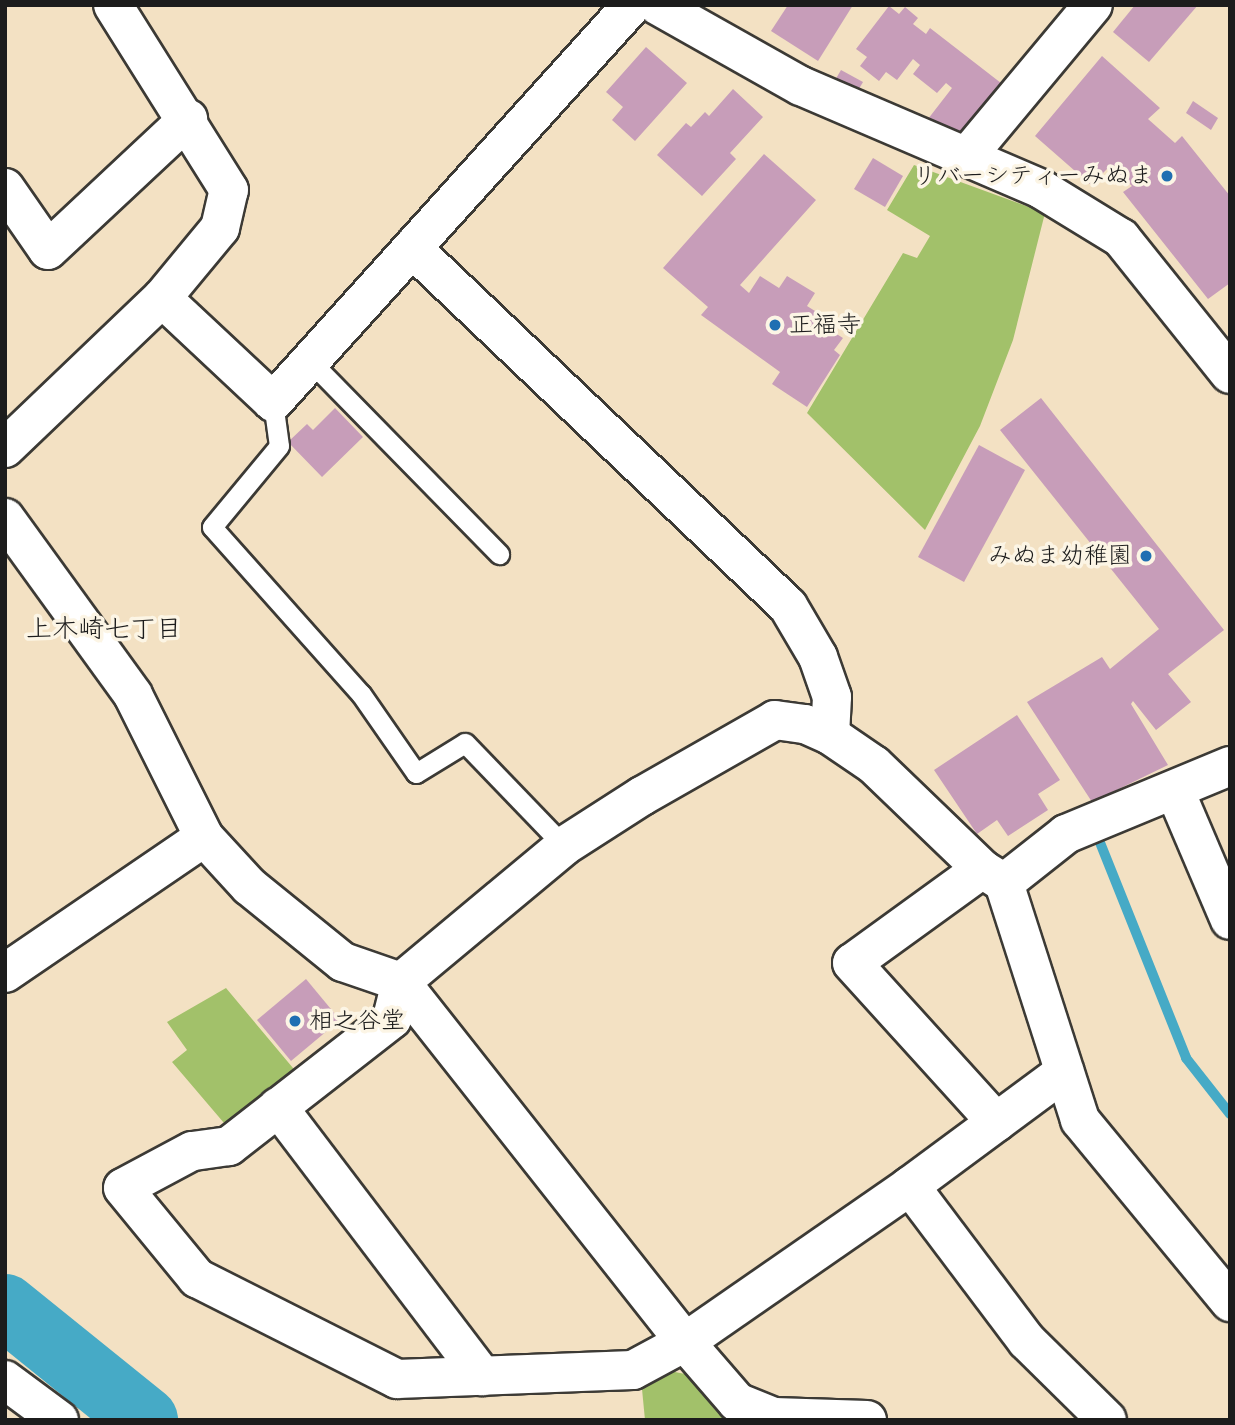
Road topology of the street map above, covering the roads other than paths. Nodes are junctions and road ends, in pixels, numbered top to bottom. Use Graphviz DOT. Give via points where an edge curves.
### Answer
graph roads {
  1 [pos="113,5"];
  2 [pos="632,5"];
  3 [pos="657,5"];
  4 [pos="1093,5"];
  5 [pos="188,119"];
  6 [pos="968,155"];
  7 [pos="5,188"];
  8 [pos="412,248"];
  9 [pos="162,298"];
  10 [pos="311,362"];
  11 [pos="1230,374"];
  12 [pos="273,402"];
  13 [pos="5,448"];
  14 [pos="5,518"];
  15 [pos="499,554"];
  16 [pos="830,735"];
  17 [pos="1230,765"];
  18 [pos="1175,791"];
  19 [pos="204,837"];
  20 [pos="564,846"];
  21 [pos="993,876"];
  22 [pos="1230,920"];
  23 [pos="5,972"];
  24 [pos="401,982"];
  25 [pos="1063,1072"];
  26 [pos="278,1107"];
  27 [pos="996,1122"];
  28 [pos="910,1186"];
  29 [pos="1230,1302"];
  30 [pos="685,1342"];
  31 [pos="482,1376"];
  32 [pos="5,1380"];
  33 [pos="59,1420"];
  34 [pos="867,1420"];
  35 [pos="1107,1420"];
  1 -- 5 [label="street"];
  2 -- 8 [label="street"];
  3 -- 6 [label="street" via="801,86"];
  4 -- 6 [label="street"];
  5 -- 7 [label="street" via="48,250"];
  5 -- 9 [label="street" via="229,190 220,228"];
  6 -- 11 [label="street" via="1041,189 1121,238"];
  8 -- 10 [label="street"];
  8 -- 16 [label="street" via="788,606 818,657 832,696"];
  9 -- 12 [label="street"];
  9 -- 13 [label="street"];
  10 -- 12 [label="street"];
  10 -- 15 [label="lane"];
  12 -- 20 [label="lane" via="279,446 212,527 361,694 416,773 466,743"];
  14 -- 19 [label="street" via="134,695"];
  16 -- 20 [label="street" via="805,724 775,720"];
  16 -- 21 [label="street" via="874,765"];
  17 -- 18 [label="street"];
  18 -- 21 [label="street" via="1066,834"];
  18 -- 22 [label="street"];
  19 -- 23 [label="street"];
  19 -- 24 [label="street" via="248,886 343,962"];
  20 -- 24 [label="street"];
  21 -- 25 [label="street"];
  21 -- 27 [label="street" via="852,963"];
  24 -- 26 [label="street" via="392,1018"];
  24 -- 30 [label="street"];
  25 -- 27 [label="street"];
  25 -- 29 [label="street" via="1080,1119"];
  26 -- 31 [label="street"];
  26 -- 31 [label="street" via="229,1146 192,1151 124,1188 197,1278 397,1379"];
  27 -- 28 [label="street"];
  28 -- 30 [label="street"];
  28 -- 35 [label="street" via="1027,1341"];
  30 -- 31 [label="street" via="633,1370"];
  30 -- 34 [label="street" via="725,1391 751,1409 774,1417"];
  32 -- 33 [label="street"];
}
